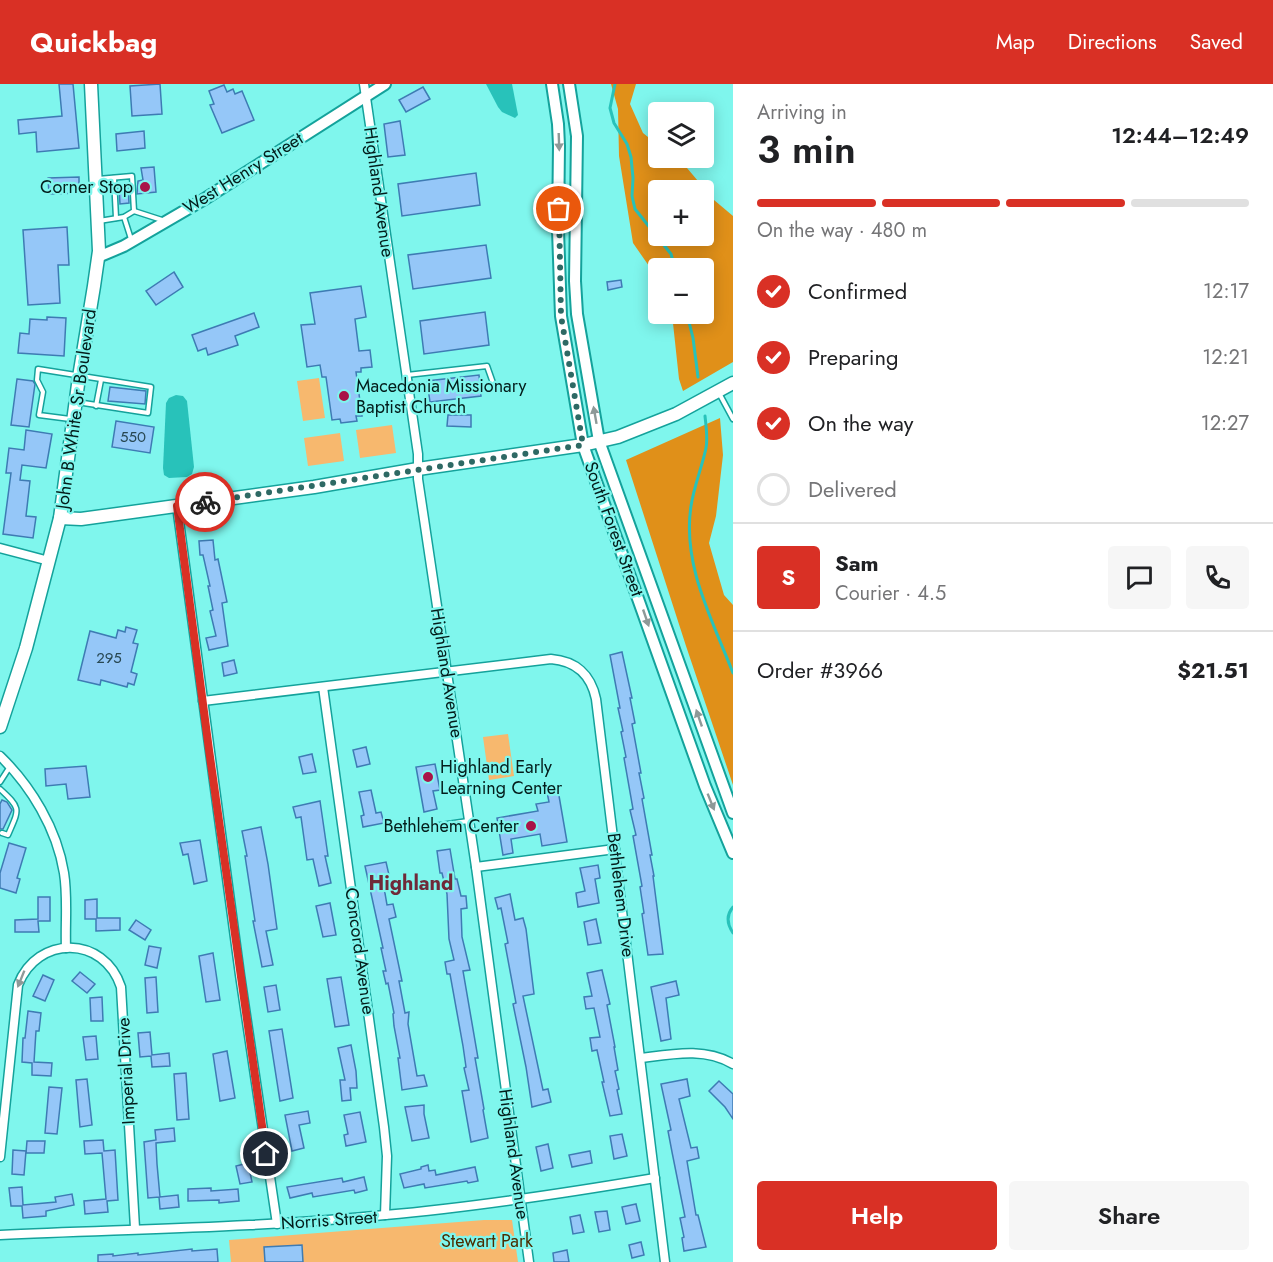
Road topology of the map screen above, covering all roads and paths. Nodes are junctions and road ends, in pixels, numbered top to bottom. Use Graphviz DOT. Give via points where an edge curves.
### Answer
graph roads {
  1 [pos="91,84"];
  2 [pos="364,84"];
  3 [pos="385,84"];
  4 [pos="552,84"];
  5 [pos="569,84"];
  6 [pos="366,96"];
  7 [pos="114,178"];
  8 [pos="96,179"];
  9 [pos="134,211"];
  10 [pos="124,217"];
  11 [pos="116,218"];
  12 [pos="98,221"];
  13 [pos="167,221"];
  14 [pos="132,242"];
  15 [pos="98,257"];
  16 [pos="406,375"];
  17 [pos="79,377"];
  18 [pos="101,380"];
  19 [pos="493,383"];
  20 [pos="733,383"];
  21 [pos="718,392"];
  22 [pos="76,402"];
  23 [pos="96,406"];
  24 [pos="74,419"];
  25 [pos="733,419"];
  26 [pos="599,441"];
  27 [pos="583,445"];
  28 [pos="418,469"];
  29 [pos="177,506"];
  30 [pos="60,518"];
  31 [pos="0,549"];
  32 [pos="49,561"];
  33 [pos="447,672"];
  34 [pos="323,687"];
  35 [pos="203,701"];
  36 [pos="0,727"];
  37 [pos="0,756"];
  38 [pos="10,766"];
  39 [pos="0,782"];
  40 [pos="0,789"];
  41 [pos="733,813"];
  42 [pos="469,820"];
  43 [pos="427,827"];
  44 [pos="2,833"];
  45 [pos="615,849"];
  46 [pos="733,853"];
  47 [pos="476,867"];
  48 [pos="66,948"];
  49 [pos="641,1058"];
  50 [pos="733,1064"];
  51 [pos="0,1157"];
  52 [pos="655,1178"];
  53 [pos="521,1200"];
  54 [pos="385,1215"];
  55 [pos="277,1224"];
  56 [pos="135,1228"];
  57 [pos="0,1235"];
  58 [pos="529,1262"];
  59 [pos="665,1262"];
  1 -- 8 [label="main road, John B White Sr Boulevard"];
  2 -- 6 [label="street, Highland Avenue"];
  3 -- 6 [label="street, West Henry Street"];
  4 -- 27 [label="street, South Forest Street, one-way" via="559,146 561,316"];
  26 -- 5 [label="street, South Forest Street, one-way" via="577,314 576,136"];
  6 -- 13 [label="street, West Henry Street"];
  6 -- 16 [label="street, Highland Avenue"];
  7 -- 8 [label="lane"];
  7 -- 9 [label="lane" via="132,176"];
  7 -- 11 [label="lane"];
  8 -- 12 [label="main road, John B White Sr Boulevard"];
  9 -- 10 [label="lane"];
  9 -- 13 [label="lane"];
  10 -- 11 [label="lane"];
  10 -- 14 [label="lane"];
  11 -- 12 [label="lane"];
  12 -- 15 [label="main road, John B White Sr Boulevard"];
  13 -- 14 [label="street, West Henry Street"];
  14 -- 15 [label="street, West Henry Street"];
  15 -- 17 [label="main road, John B White Sr Boulevard"];
  16 -- 19 [label="lane" via="487,366"];
  16 -- 28 [label="street, Highland Avenue"];
  17 -- 18 [label="lane"];
  17 -- 22 [label="main road, John B White Sr Boulevard"];
  17 -- 24 [label="lane" via="38,369 37,380 43,392 39,415"];
  18 -- 23 [label="lane"];
  18 -- 23 [label="lane" via="151,387 148,413"];
  20 -- 21 [label="main road"];
  21 -- 25 [label="lane"];
  21 -- 26 [label="main road" via="651,424"];
  22 -- 23 [label="lane"];
  22 -- 24 [label="main road, John B White Sr Boulevard"];
  24 -- 30 [label="main road, John B White Sr Boulevard"];
  26 -- 27 [label="main road"];
  41 -- 26 [label="street, South Forest Street, one-way"];
  27 -- 28 [label="main road"];
  27 -- 46 [label="street, South Forest Street, one-way" via="705,786"];
  28 -- 29 [label="main road"];
  28 -- 33 [label="street, Highland Avenue"];
  29 -- 30 [label="main road" via="81,519"];
  29 -- 35 [label="street"];
  30 -- 32 [label="main road, John B White Sr Boulevard"];
  31 -- 32 [label="street"];
  32 -- 36 [label="main road, John B White Sr Boulevard"];
  33 -- 34 [label="street, Bethlehem Drive"];
  33 -- 42 [label="street, Highland Avenue"];
  33 -- 45 [label="street, Bethlehem Drive" via="551,659 582,670 596,699"];
  34 -- 35 [label="street, Bethlehem Drive"];
  34 -- 54 [label="street, Concord Avenue" via="384,1127"];
  35 -- 55 [label="street"];
  37 -- 38 [label="street"];
  38 -- 39 [label="lane"];
  38 -- 48 [label="street" via="38,804 61,856 66,891"];
  40 -- 44 [label="lane" via="16,803 17,812 8,835"];
  42 -- 43 [label="lane"];
  42 -- 47 [label="street, Highland Avenue"];
  45 -- 47 [label="street"];
  45 -- 49 [label="street, Bethlehem Drive"];
  47 -- 53 [label="street, Highland Avenue"];
  48 -- 51 [label="street, Imperial Drive, one-way" via="36,958 18,985"];
  48 -- 56 [label="street, Imperial Drive" via="97,955 112,968 121,987"];
  49 -- 50 [label="street" via="687,1053 715,1056"];
  49 -- 52 [label="street, Bethlehem Drive"];
  52 -- 53 [label="street, Norris Street"];
  52 -- 59 [label="street, Bethlehem Drive"];
  53 -- 54 [label="street, Norris Street"];
  53 -- 58 [label="street, Highland Avenue"];
  54 -- 55 [label="street, Norris Street"];
  55 -- 56 [label="street, Norris Street"];
  56 -- 57 [label="street, Norris Street"];
}
